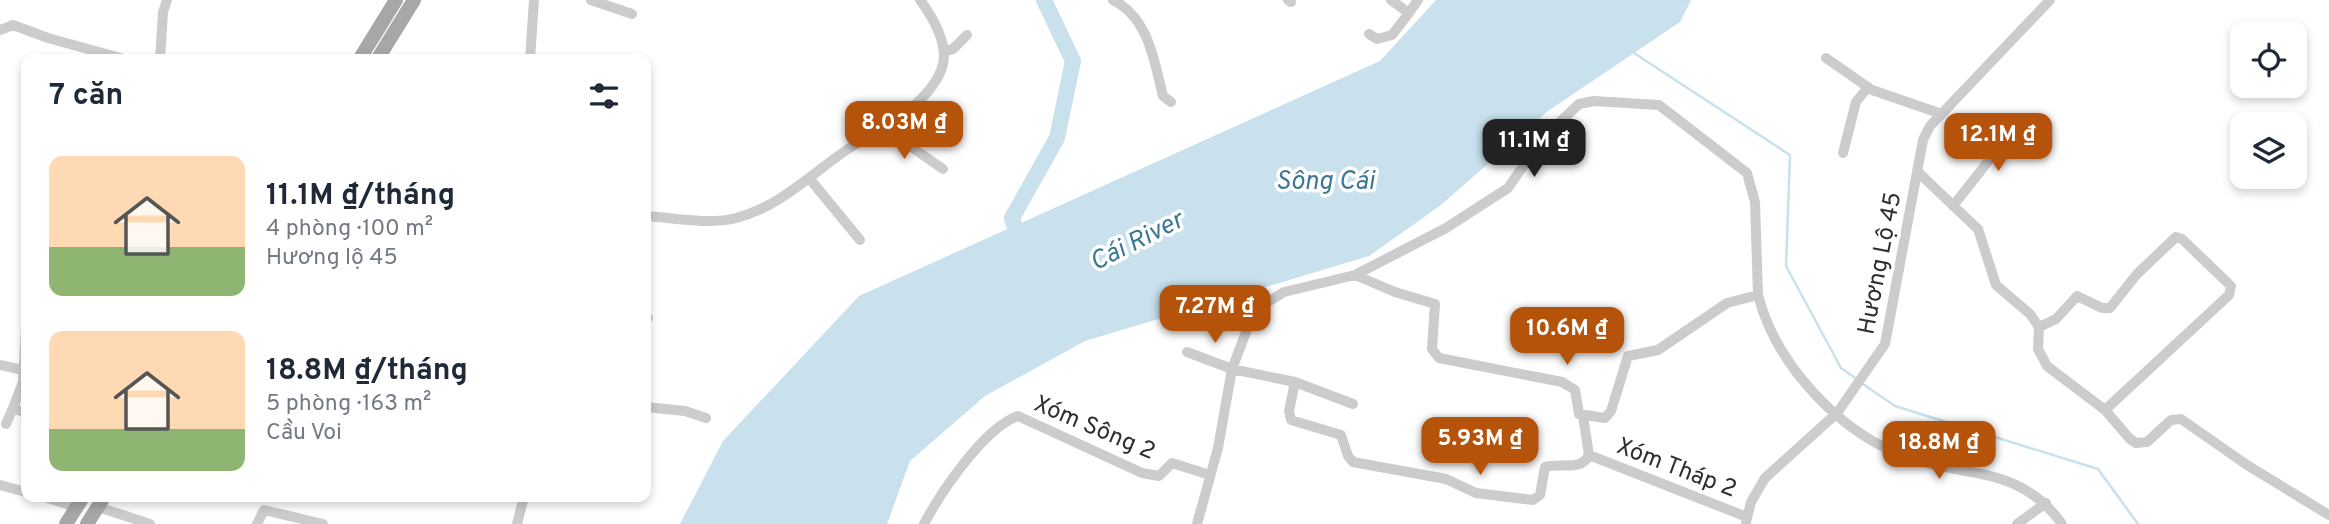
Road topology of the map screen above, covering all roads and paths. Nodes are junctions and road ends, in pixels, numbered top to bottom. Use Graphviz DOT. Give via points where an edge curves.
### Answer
graph roads {
  1 [pos="167,0"];
  2 [pos="396,0"];
  3 [pos="414,0"];
  4 [pos="534,0"];
  5 [pos="591,0"];
  6 [pos="920,0"];
  7 [pos="1113,0"];
  8 [pos="1391,0"];
  9 [pos="1418,0"];
  10 [pos="2050,0"];
  11 [pos="1409,13"];
  12 [pos="632,14"];
  13 [pos="0,20"];
  14 [pos="13,25"];
  15 [pos="0,30"];
  16 [pos="1369,34"];
  17 [pos="967,35"];
  18 [pos="944,51"];
  19 [pos="102,54"];
  20 [pos="160,54"];
  21 [pos="363,54"];
  22 [pos="381,54"];
  23 [pos="530,54"];
  24 [pos="1826,58"];
  25 [pos="1868,87"];
  26 [pos="1171,102"];
  27 [pos="1939,113"];
  28 [pos="2024,123"];
  29 [pos="884,128"];
  30 [pos="1843,153"];
  31 [pos="943,169"];
  32 [pos="1918,172"];
  33 [pos="809,178"];
  34 [pos="1953,206"];
  35 [pos="651,216"];
  36 [pos="860,240"];
  37 [pos="1355,275"];
  38 [pos="1758,295"];
  39 [pos="2039,327"];
  40 [pos="1187,352"];
  41 [pos="0,365"];
  42 [pos="1232,369"];
  43 [pos="21,376"];
  44 [pos="1296,382"];
  45 [pos="21,386"];
  46 [pos="1353,404"];
  47 [pos="13,408"];
  48 [pos="651,408"];
  49 [pos="2105,410"];
  50 [pos="21,411"];
  51 [pos="1837,413"];
  52 [pos="1583,416"];
  53 [pos="706,418"];
  54 [pos="6,424"];
  55 [pos="1590,455"];
  56 [pos="1210,475"];
  57 [pos="0,485"];
  58 [pos="21,491"];
  59 [pos="79,502"];
  60 [pos="101,502"];
  61 [pos="523,502"];
  62 [pos="2046,503"];
  63 [pos="2329,514"];
  64 [pos="1746,520"];
  65 [pos="132,521"];
  66 [pos="65,524"];
  67 [pos="87,524"];
  68 [pos="150,524"];
  69 [pos="257,524"];
  70 [pos="323,524"];
  71 [pos="517,524"];
  72 [pos="924,524"];
  73 [pos="1197,524"];
  74 [pos="2017,524"];
  75 [pos="2062,524"];
  1 -- 20 [label="street"];
  2 -- 21 [label="main road"];
  3 -- 22 [label="main road"];
  4 -- 23 [label="street"];
  5 -- 12 [label="street"];
  6 -- 18 [label="street"];
  7 -- 26 [label="street" via="1141,23 1163,96"];
  8 -- 11 [label="street"];
  9 -- 11 [label="street"];
  10 -- 27 [label="street, Hương Lộ 45"];
  11 -- 16 [label="street" via="1389,37 1377,39"];
  13 -- 14 [label="street"];
  14 -- 15 [label="street"];
  14 -- 19 [label="street"];
  17 -- 18 [label="street"];
  18 -- 29 [label="street" via="943,65 932,84"];
  24 -- 25 [label="street"];
  25 -- 27 [label="street"];
  25 -- 30 [label="street" via="1856,102"];
  27 -- 32 [label="street, Hương Lộ 45" via="1923,140"];
  28 -- 34 [label="street"];
  29 -- 31 [label="street"];
  29 -- 33 [label="street"];
  32 -- 34 [label="street"];
  32 -- 51 [label="street, Hương Lộ 45" via="1889,332 1869,371"];
  33 -- 35 [label="street" via="782,198 738,217"];
  33 -- 36 [label="street"];
  34 -- 39 [label="street" via="1978,229 1996,285"];
  37 -- 38 [label="street" via="1446,228 1508,188 1542,139 1572,108 1594,101 1643,102 1672,113 1747,173 1755,202"];
  37 -- 42 [label="street" via="1284,292 1267,301 1251,319"];
  37 -- 52 [label="street" via="1435,304 1432,349 1439,358 1567,384 1575,390 1577,412"];
  38 -- 51 [label="street" via="1770,331 1785,355"];
  38 -- 52 [label="street" via="1723,305 1658,350 1629,356 1609,415"];
  39 -- 49 [label="street" via="2037,342 2043,362"];
  39 -- 49 [label="street" via="2056,319 2077,296 2102,309 2110,308 2176,237 2231,286 2229,295"];
  40 -- 42 [label="street"];
  41 -- 43 [label="street"];
  42 -- 44 [label="street"];
  42 -- 56 [label="street"];
  44 -- 46 [label="street"];
  44 -- 55 [label="street, Xóm Tháp 2" via="1291,420 1341,435 1351,460 1446,479 1476,493 1533,500 1539,495 1545,467 1578,465"];
  45 -- 47 [label="street"];
  47 -- 50 [label="street"];
  47 -- 54 [label="street"];
  48 -- 53 [label="street"];
  49 -- 63 [label="street" via="2140,444 2151,440 2171,420 2181,419"];
  51 -- 62 [label="street" via="1903,456 2014,482"];
  51 -- 64 [label="street, Hương Lộ 45" via="1772,470 1755,494"];
  52 -- 55 [label="street"];
  55 -- 64 [label="street, Xóm Tháp 2"];
  56 -- 72 [label="street, Xóm Sông 2" via="1172,463 1159,476 1142,473 1018,416 990,436"];
  56 -- 73 [label="street"];
  57 -- 58 [label="street"];
  59 -- 66 [label="main road"];
  60 -- 65 [label="street"];
  60 -- 67 [label="main road"];
  61 -- 71 [label="street"];
  62 -- 74 [label="street"];
  62 -- 75 [label="street"];
  65 -- 68 [label="street"];
  69 -- 70 [label="street" via="264,510"];
}
